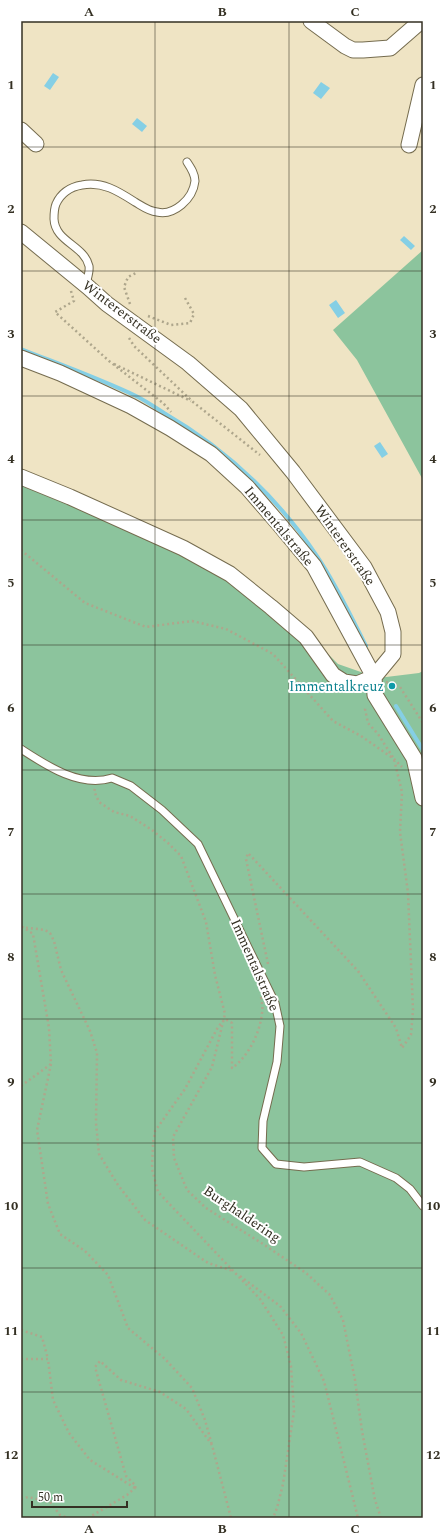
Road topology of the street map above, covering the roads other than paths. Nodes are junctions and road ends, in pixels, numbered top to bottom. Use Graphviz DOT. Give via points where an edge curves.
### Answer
graph roads {
  1 [pos="311,21"];
  2 [pos="421,21"];
  3 [pos="423,85"];
  4 [pos="21,130"];
  5 [pos="36,144"];
  6 [pos="409,145"];
  7 [pos="187,162"];
  8 [pos="21,232"];
  9 [pos="86,284"];
  10 [pos="21,358"];
  11 [pos="21,477"];
  12 [pos="374,677"];
  13 [pos="21,749"];
  14 [pos="423,798"];
  15 [pos="423,1206"];
  1 -- 2 [label="street" via="345,46 353,50 363,50 390,48"];
  3 -- 6 [label="street"];
  4 -- 5 [label="street"];
  7 -- 9 [label="lane" via="193,170 195,181 191,194 180,206 168,213 147,209 106,186 88,184 75,186 64,192 56,205 54,223 59,234 84,254 89,268"];
  8 -- 9 [label="street, Wintererstraße"];
  9 -- 12 [label="street, Wintererstraße" via="107,304 188,363 241,409 293,472 364,567 388,612 393,632 393,654"];
  10 -- 12 [label="street, Immentalstraße" via="131,406 211,454 247,487 314,566"];
  11 -- 12 [label="street" via="183,548 230,574 306,637 333,675 344,682 357,684"];
  12 -- 14 [label="street, Immentalstraße" via="375,695 414,758"];
  13 -- 15 [label="lane, Immentalstraße" via="67,776 101,781 112,778 131,786 162,810 198,844 275,1003 280,1026 277,1062 263,1121 262,1148 276,1164 304,1167 360,1162 396,1178 410,1189"];
}
